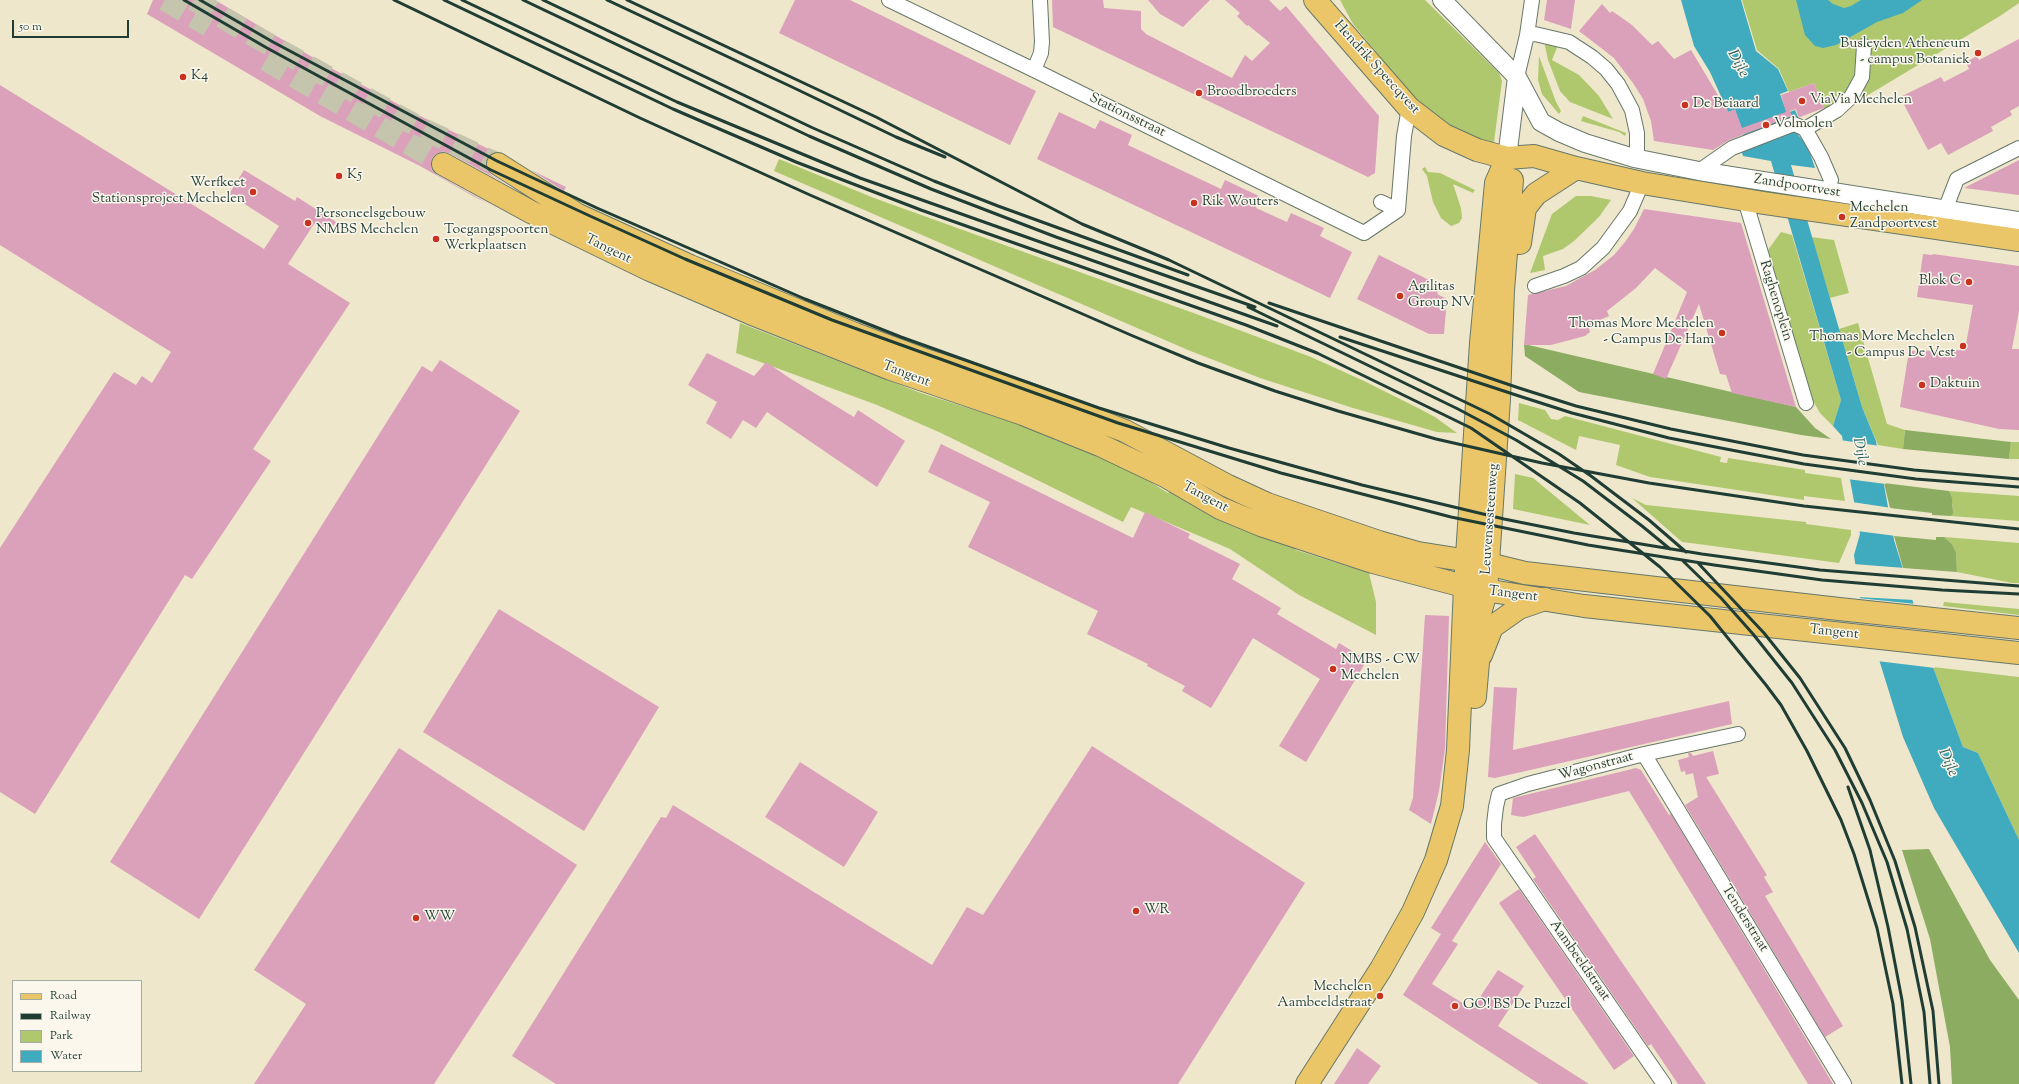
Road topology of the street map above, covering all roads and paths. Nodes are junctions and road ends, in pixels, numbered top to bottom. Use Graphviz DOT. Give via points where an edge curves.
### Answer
graph roads {
  1 [pos="889,0"];
  2 [pos="1040,0"];
  3 [pos="1315,0"];
  4 [pos="1442,0"];
  5 [pos="1532,0"];
  6 [pos="1527,35"];
  7 [pos="1864,46"];
  8 [pos="1034,70"];
  9 [pos="1519,71"];
  10 [pos="1409,108"];
  11 [pos="1806,129"];
  12 [pos="2019,148"];
  13 [pos="1507,158"];
  14 [pos="1634,158"];
  15 [pos="443,164"];
  16 [pos="498,164"];
  17 [pos="1576,168"];
  18 [pos="1698,171"];
  19 [pos="1831,180"];
  20 [pos="1642,183"];
  21 [pos="1748,200"];
  22 [pos="1381,202"];
  23 [pos="1398,210"];
  24 [pos="1945,210"];
  25 [pos="2019,221"];
  26 [pos="1930,226"];
  27 [pos="2019,240"];
  28 [pos="1504,283"];
  29 [pos="1535,286"];
  30 [pos="1806,403"];
  31 [pos="1467,560"];
  32 [pos="1488,564"];
  33 [pos="1465,586"];
  34 [pos="1486,592"];
  35 [pos="1545,599"];
  36 [pos="2019,628"];
  37 [pos="2019,653"];
  38 [pos="1478,662"];
  39 [pos="1738,734"];
  40 [pos="1644,754"];
  41 [pos="1494,838"];
  42 [pos="1413,912"];
  43 [pos="1307,1084"];
  44 [pos="1664,1084"];
  45 [pos="1844,1084"];
  1 -- 8 [label="street, Stationsstraat"];
  2 -- 8 [label="street" via="1042,42 1041,53"];
  3 -- 10 [label="main road, Hendrik Speecqvest"];
  4 -- 9 [label="street"];
  5 -- 6 [label="street"];
  6 -- 9 [label="street"];
  6 -- 14 [label="street" via="1535,34 1569,42 1592,56 1606,69 1618,84 1632,110 1637,133 1637,151"];
  7 -- 11 [label="street" via="1862,77 1851,97 1837,110"];
  8 -- 23 [label="street, Stationsstraat" via="1364,234"];
  9 -- 13 [label="street, Leuvensesteenweg"];
  9 -- 14 [label="street" via="1541,122 1585,143"];
  10 -- 13 [label="main road, Hendrik Speecqvest" via="1444,135 1477,150"];
  10 -- 23 [label="street"];
  11 -- 18 [label="street" via="1794,124 1732,148"];
  11 -- 19 [label="street"];
  12 -- 24 [label="street" via="1957,179"];
  13 -- 17 [label="main road" via="1534,156"];
  13 -- 28 [label="main road, Leuvensesteenweg" via="1512,181"];
  13 -- 31 [label="main road, Leuvensesteenweg" via="1496,183 1489,251"];
  14 -- 18 [label="street"];
  15 -- 33 [label="main road, Tangent" via="531,212 650,270 750,314 891,369 1023,414 1100,444 1159,473 1220,508 1261,525 1373,562"];
  16 -- 31 [label="main road, Tangent" via="578,215 690,266 855,334 1026,393 1125,431 1267,504 1418,553"];
  17 -- 20 [label="main road"];
  17 -- 28 [label="main road" via="1536,194 1525,208 1520,242"];
  18 -- 24 [label="street, Zandpoortvest"];
  20 -- 21 [label="main road"];
  20 -- 29 [label="street" via="1630,211 1603,248 1581,268"];
  21 -- 26 [label="main road, Zandpoortvest"];
  21 -- 30 [label="street, Raghenoplein"];
  22 -- 23 [label="street"];
  24 -- 25 [label="street, Zandpoortvest"];
  24 -- 26 [label="street"];
  26 -- 27 [label="main road, Zandpoortvest"];
  28 -- 32 [label="main road, Leuvensesteenweg"];
  31 -- 32 [label="main road, Tangent"];
  31 -- 33 [label="main road, Leuvensesteenweg"];
  32 -- 34 [label="main road, Leuvensesteenweg"];
  32 -- 36 [label="main road, Tangent" via="1525,573"];
  33 -- 34 [label="main road, Tangent"];
  33 -- 42 [label="main road, Leuvensesteenweg" via="1458,750 1452,806 1436,860"];
  34 -- 35 [label="main road, Tangent"];
  34 -- 38 [label="main road, Leuvensesteenweg" via="1477,624"];
  35 -- 37 [label="main road, Tangent" via="1584,606"];
  35 -- 38 [label="main road" via="1519,608 1492,627"];
  38 -- 42 [label="main road, Leuvensesteenweg" via="1466,809 1461,834 1431,898"];
  39 -- 40 [label="street, Wagonstraat"];
  40 -- 41 [label="street, Wagonstraat" via="1499,794"];
  40 -- 45 [label="street, Tenderstraat"];
  41 -- 44 [label="street, Aambeeldstraat"];
  42 -- 43 [label="main road, Leuvensesteenweg" via="1381,969"];
}
